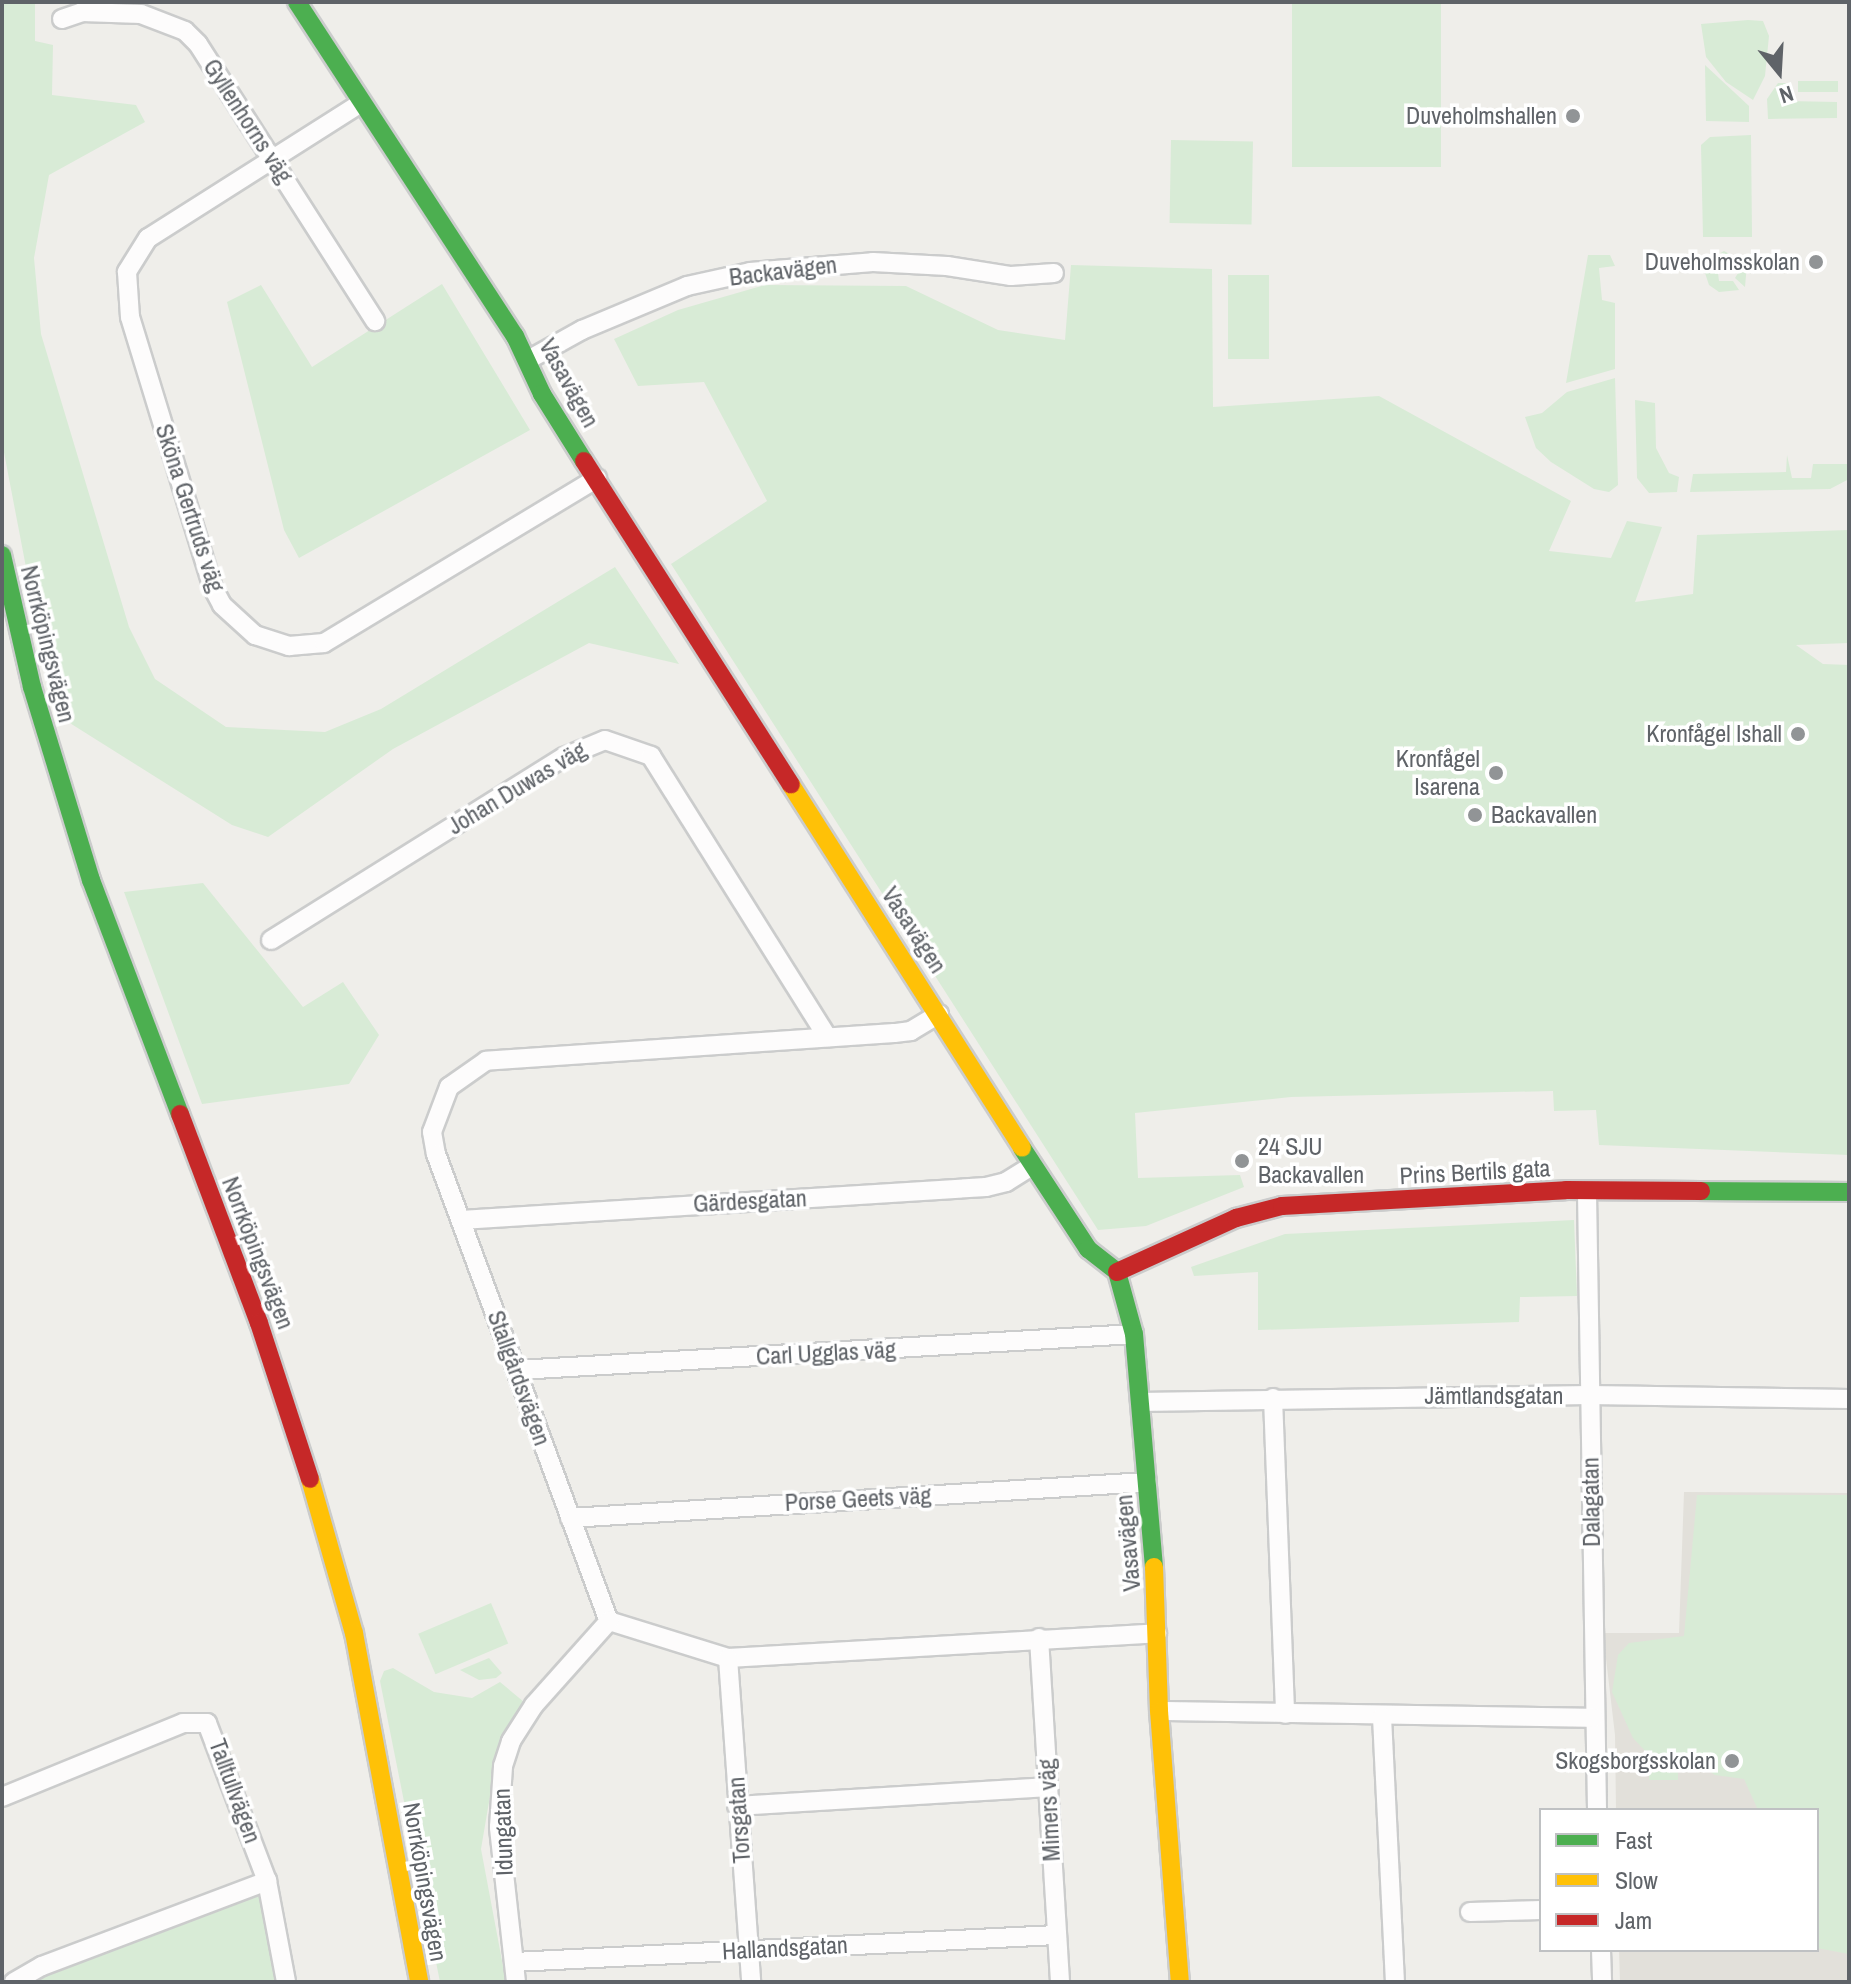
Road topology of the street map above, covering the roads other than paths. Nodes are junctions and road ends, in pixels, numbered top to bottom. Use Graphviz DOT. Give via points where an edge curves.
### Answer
graph roads {
  1 [pos="297,2"];
  2 [pos="62,19"];
  3 [pos="361,103"];
  4 [pos="272,158"];
  5 [pos="1054,273"];
  6 [pos="375,321"];
  7 [pos="528,360"];
  8 [pos="597,478"];
  9 [pos="2,555"];
  10 [pos="271,940"];
  11 [pos="939,1014"];
  12 [pos="827,1037"];
  13 [pos="1033,1165"];
  14 [pos="1849,1192"];
  15 [pos="1587,1193"];
  16 [pos="461,1220"];
  17 [pos="1117,1272"];
  18 [pos="1134,1334"];
  19 [pos="518,1370"];
  20 [pos="1589,1395"];
  21 [pos="1273,1398"];
  22 [pos="1849,1399"];
  23 [pos="1140,1402"];
  24 [pos="1147,1482"];
  25 [pos="570,1518"];
  26 [pos="609,1621"];
  27 [pos="1157,1633"];
  28 [pos="1039,1638"];
  29 [pos="728,1658"];
  30 [pos="1159,1711"];
  31 [pos="1285,1714"];
  32 [pos="1382,1717"];
  33 [pos="1594,1718"];
  34 [pos="1048,1787"];
  35 [pos="2,1797"];
  36 [pos="737,1806"];
  37 [pos="1597,1808"];
  38 [pos="267,1881"];
  39 [pos="1539,1910"];
  40 [pos="1470,1912"];
  41 [pos="1057,1935"];
  42 [pos="749,1949"];
  43 [pos="1601,1952"];
  44 [pos="514,1962"];
  45 [pos="14,1982"];
  46 [pos="286,1982"];
  47 [pos="419,1982"];
  48 [pos="516,1982"];
  49 [pos="751,1982"];
  50 [pos="1060,1982"];
  51 [pos="1180,1982"];
  52 [pos="1395,1982"];
  53 [pos="1602,1982"];
  1 -- 3 [label="street, Vasavägen"];
  2 -- 4 [label="street, Gyllenhorns väg" via="82,12 141,14 185,31 220,72"];
  3 -- 4 [label="street, Sköna Gertruds väg"];
  3 -- 7 [label="street, Vasavägen"];
  4 -- 6 [label="street, Gyllenhorns väg"];
  4 -- 8 [label="street, Sköna Gertruds väg" via="148,238 127,272 130,317 212,586 239,623 255,635 289,646 324,643"];
  5 -- 7 [label="street, Backavägen" via="1011,276 873,262 750,272 687,286 582,330"];
  7 -- 8 [label="street, Vasavägen" via="542,394"];
  8 -- 11 [label="street, Vasavägen"];
  9 -- 47 [label="street, Norrköpingsvägen" via="32,687 91,880 259,1323 327,1531 354,1633"];
  10 -- 12 [label="street, Johan Duwas väg" via="564,757 605,740 651,756"];
  11 -- 12 [label="street, Stallgårdsvägen" via="911,1031"];
  11 -- 13 [label="street, Vasavägen"];
  12 -- 16 [label="street, Stallgårdsvägen" via="486,1061 449,1087 432,1132"];
  13 -- 16 [label="street, Gärdesgatan" via="986,1187"];
  13 -- 17 [label="street, Vasavägen" via="1088,1249"];
  14 -- 15 [label="street, Prins Bertils gata"];
  15 -- 17 [label="street, Prins Bertils gata" via="1272,1207"];
  15 -- 20 [label="street, Dalagatan"];
  16 -- 19 [label="street, Stallgårdsvägen"];
  17 -- 18 [label="street, Vasavägen"];
  18 -- 19 [label="street, Carl Ugglas väg"];
  18 -- 23 [label="street, Vasavägen"];
  19 -- 25 [label="street, Stallgårdsvägen"];
  20 -- 21 [label="street, Jämtlandsgatan"];
  20 -- 22 [label="street, Jämtlandsgatan"];
  20 -- 33 [label="street, Dalagatan"];
  21 -- 23 [label="street, Jämtlandsgatan"];
  21 -- 31 [label="street"];
  23 -- 24 [label="street, Vasavägen"];
  24 -- 25 [label="street, Porse Geets väg"];
  24 -- 27 [label="street, Vasavägen"];
  25 -- 26 [label="street, Stallgårdsvägen"];
  26 -- 29 [label="street"];
  26 -- 44 [label="street, Idungatan" via="534,1705 511,1741 503,1766 499,1827"];
  27 -- 28 [label="street"];
  27 -- 30 [label="street, Vasavägen"];
  28 -- 29 [label="street"];
  28 -- 34 [label="street, Mimers väg"];
  29 -- 36 [label="street, Torsgatan"];
  30 -- 31 [label="street"];
  30 -- 51 [label="street, Vasavägen"];
  31 -- 32 [label="street"];
  32 -- 33 [label="street"];
  32 -- 52 [label="street"];
  33 -- 37 [label="street, Dalagatan"];
  34 -- 36 [label="street"];
  34 -- 41 [label="street, Mimers väg"];
  35 -- 38 [label="street, Talltullvägen" via="183,1723 207,1723"];
  36 -- 42 [label="street, Torsgatan"];
  38 -- 45 [label="street" via="42,1966"];
  38 -- 46 [label="street, Talltullvägen"];
  39 -- 40 [label="street"];
  41 -- 42 [label="street, Hallandsgatan"];
  41 -- 50 [label="street, Mimers väg"];
  42 -- 44 [label="street, Hallandsgatan"];
  42 -- 49 [label="street, Torsgatan"];
  43 -- 53 [label="street"];
  44 -- 48 [label="street, Idungatan"];
}
